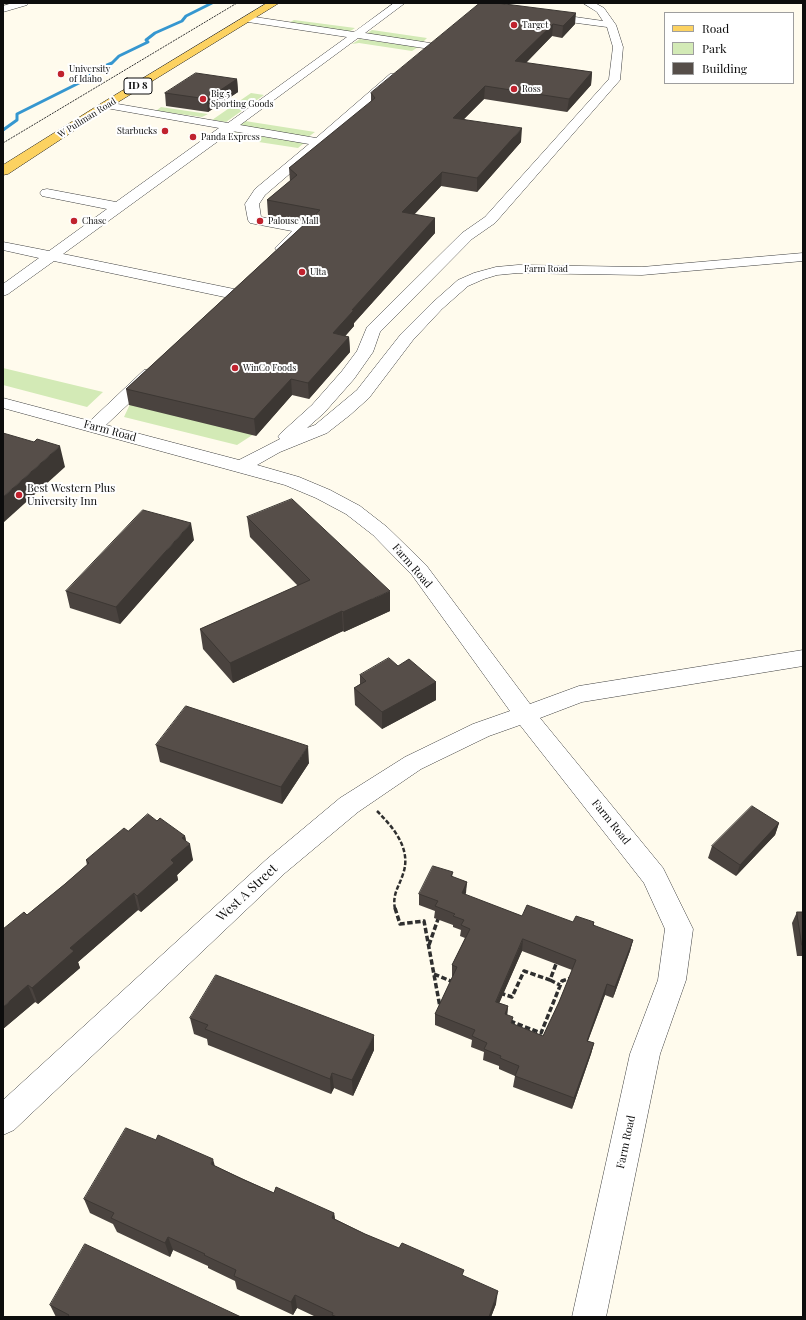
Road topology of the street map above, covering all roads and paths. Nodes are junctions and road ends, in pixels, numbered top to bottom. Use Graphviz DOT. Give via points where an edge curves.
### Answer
graph roads {
  1 [pos="24,3"];
  2 [pos="237,3"];
  3 [pos="274,3"];
  4 [pos="400,3"];
  5 [pos="588,3"];
  6 [pos="3,9"];
  7 [pos="534,14"];
  8 [pos="248,19"];
  9 [pos="611,25"];
  10 [pos="355,35"];
  11 [pos="416,57"];
  12 [pos="404,68"];
  13 [pos="106,105"];
  14 [pos="229,127"];
  15 [pos="319,142"];
  16 [pos="3,143"];
  17 [pos="3,171"];
  18 [pos="47,193"];
  19 [pos="119,207"];
  20 [pos="3,246"];
  21 [pos="52,256"];
  22 [pos="803,257"];
  23 [pos="271,259"];
  24 [pos="3,291"];
  25 [pos="220,307"];
  26 [pos="161,363"];
  27 [pos="3,403"];
  28 [pos="94,427"];
  29 [pos="274,448"];
  30 [pos="241,466"];
  31 [pos="803,658"];
  32 [pos="525,715"];
  33 [pos="382,805"];
  34 [pos="438,919"];
  35 [pos="428,945"];
  36 [pos="556,964"];
  37 [pos="434,974"];
  38 [pos="574,977"];
  39 [pos="550,980"];
  40 [pos="460,985"];
  41 [pos="560,985"];
  42 [pos="495,991"];
  43 [pos="441,1011"];
  44 [pos="506,1020"];
  45 [pos="3,1120"];
  46 [pos="589,1317"];
  1 -- 6 [label="street"];
  2 -- 16 [label="path"];
  3 -- 8 [label="main road, W Pullman Road / ID 8"];
  4 -- 10 [label="street"];
  5 -- 9 [label="street" via="601,10"];
  7 -- 9 [label="street"];
  8 -- 10 [label="street"];
  8 -- 13 [label="main road, W Pullman Road / ID 8"];
  9 -- 29 [label="street" via="618,47 614,80 490,220 467,236 373,330 365,352 348,375 318,409"];
  10 -- 11 [label="street" via="435,42"];
  10 -- 14 [label="street"];
  12 -- 15 [label="street"];
  13 -- 14 [label="street"];
  13 -- 17 [label="main road, W Pullman Road / ID 8"];
  14 -- 15 [label="street"];
  14 -- 19 [label="street"];
  15 -- 23 [label="street" via="260,192 252,204 254,220 301,230"];
  18 -- 19 [label="street"];
  19 -- 21 [label="street"];
  20 -- 21 [label="street"];
  21 -- 24 [label="street"];
  21 -- 25 [label="street" via="239,289"];
  22 -- 29 [label="street, Farm Road" via="642,271 518,269 479,276 463,283 437,306 407,337 363,394 344,411 320,429"];
  26 -- 28 [label="street"];
  27 -- 28 [label="street, Farm Road"];
  28 -- 30 [label="street, Farm Road"];
  29 -- 30 [label="street, Farm Road"];
  30 -- 32 [label="street, Farm Road" via="292,481 323,494 352,510 380,531 419,570"];
  31 -- 32 [label="street, West A Street" via="579,694"];
  32 -- 45 [label="street, West A Street" via="481,730 413,763 349,805 276,866"];
  32 -- 46 [label="street, Farm Road" via="654,876 680,928 672,980 645,1054"];
  33 -- 35 [label="path" via="375,809 401,838 404,850 404,871 394,898 400,924 424,921"];
  34 -- 35 [label="path"];
  35 -- 37 [label="path"];
  36 -- 39 [label="path"];
  37 -- 40 [label="path"];
  37 -- 43 [label="path"];
  38 -- 41 [label="path" via="562,981"];
  39 -- 41 [label="path"];
  39 -- 42 [label="path" via="524,970 512,997"];
  41 -- 44 [label="path" via="541,1033"];
}
